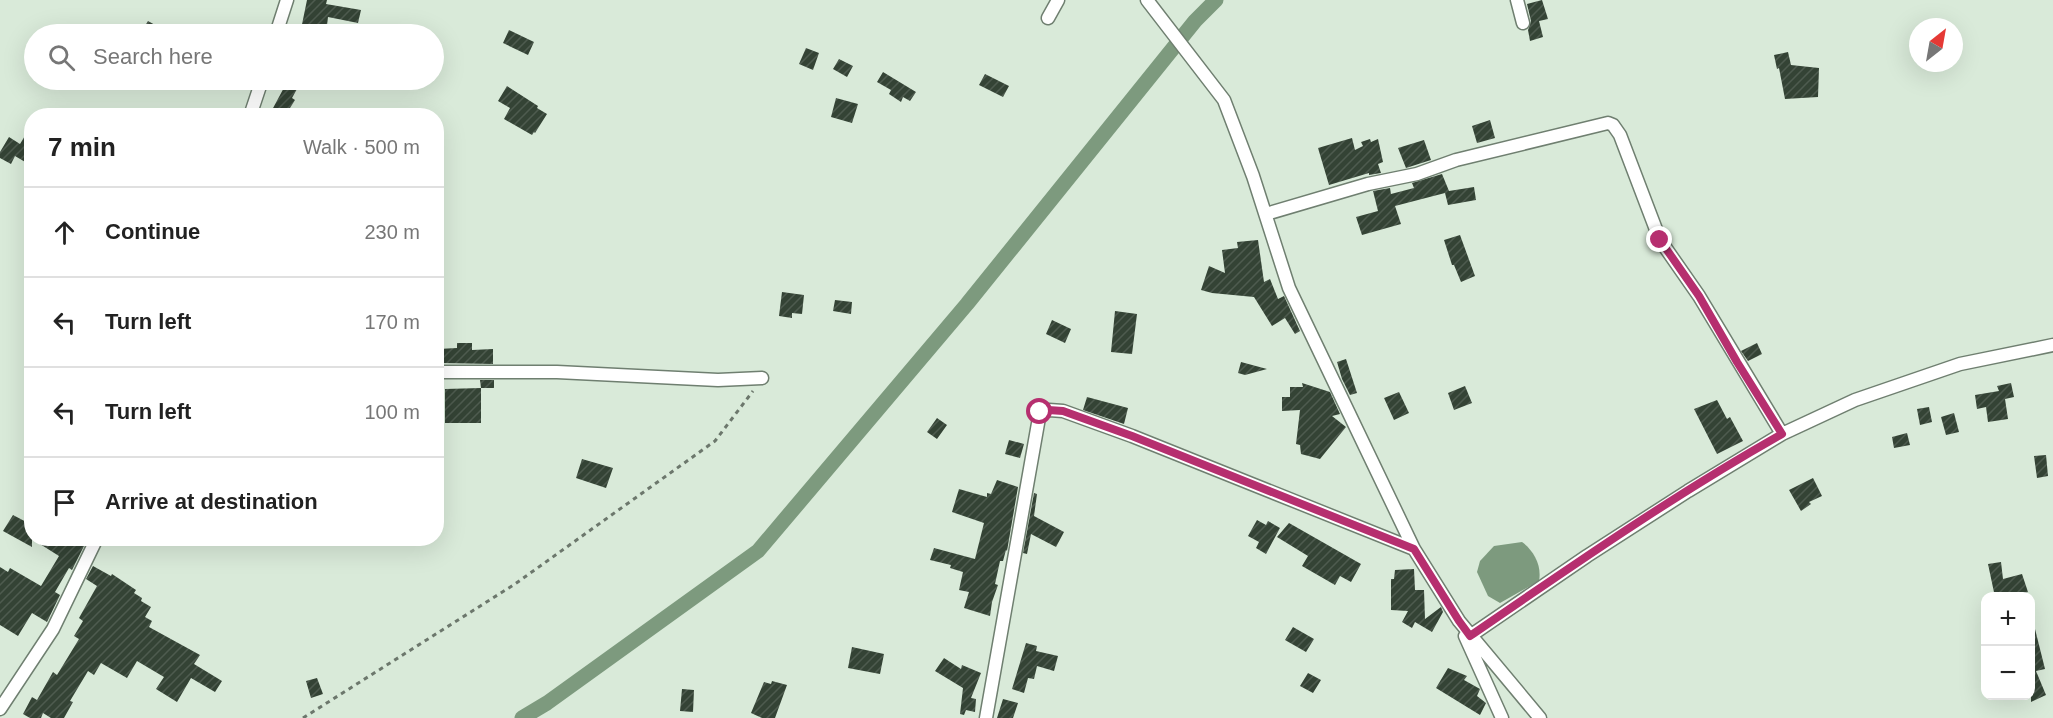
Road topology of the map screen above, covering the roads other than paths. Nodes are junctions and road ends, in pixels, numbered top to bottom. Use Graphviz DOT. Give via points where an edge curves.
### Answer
graph roads {
  1 [pos="287,0"];
  2 [pos="1058,0"];
  3 [pos="1147,0"];
  4 [pos="1517,0"];
  5 [pos="1048,18"];
  6 [pos="1523,23"];
  7 [pos="279,24"];
  8 [pos="259,90"];
  9 [pos="253,108"];
  10 [pos="1266,214"];
  11 [pos="2053,345"];
  12 [pos="444,372"];
  13 [pos="762,378"];
  14 [pos="1782,434"];
  15 [pos="93,546"];
  16 [pos="1414,549"];
  17 [pos="1459,621"];
  18 [pos="1470,636"];
  19 [pos="0,709"];
  20 [pos="986,718"];
  21 [pos="1502,718"];
  22 [pos="1540,718"];
  1 -- 7 [label="street"];
  2 -- 5 [label="street"];
  3 -- 10 [label="street" via="1224,100"];
  4 -- 6 [label="street"];
  8 -- 9 [label="street"];
  10 -- 14 [label="street" via="1456,160 1608,123 1620,135 1660,240 1699,296"];
  10 -- 16 [label="street" via="1289,288"];
  11 -- 14 [label="street" via="1960,364 1855,400"];
  12 -- 13 [label="street"];
  14 -- 18 [label="street" via="1668,504"];
  15 -- 19 [label="street" via="53,629"];
  16 -- 17 [label="street"];
  16 -- 20 [label="street" via="1132,436 1063,411 1040,412"];
  17 -- 18 [label="street"];
  17 -- 21 [label="street"];
  18 -- 22 [label="street"];
}
